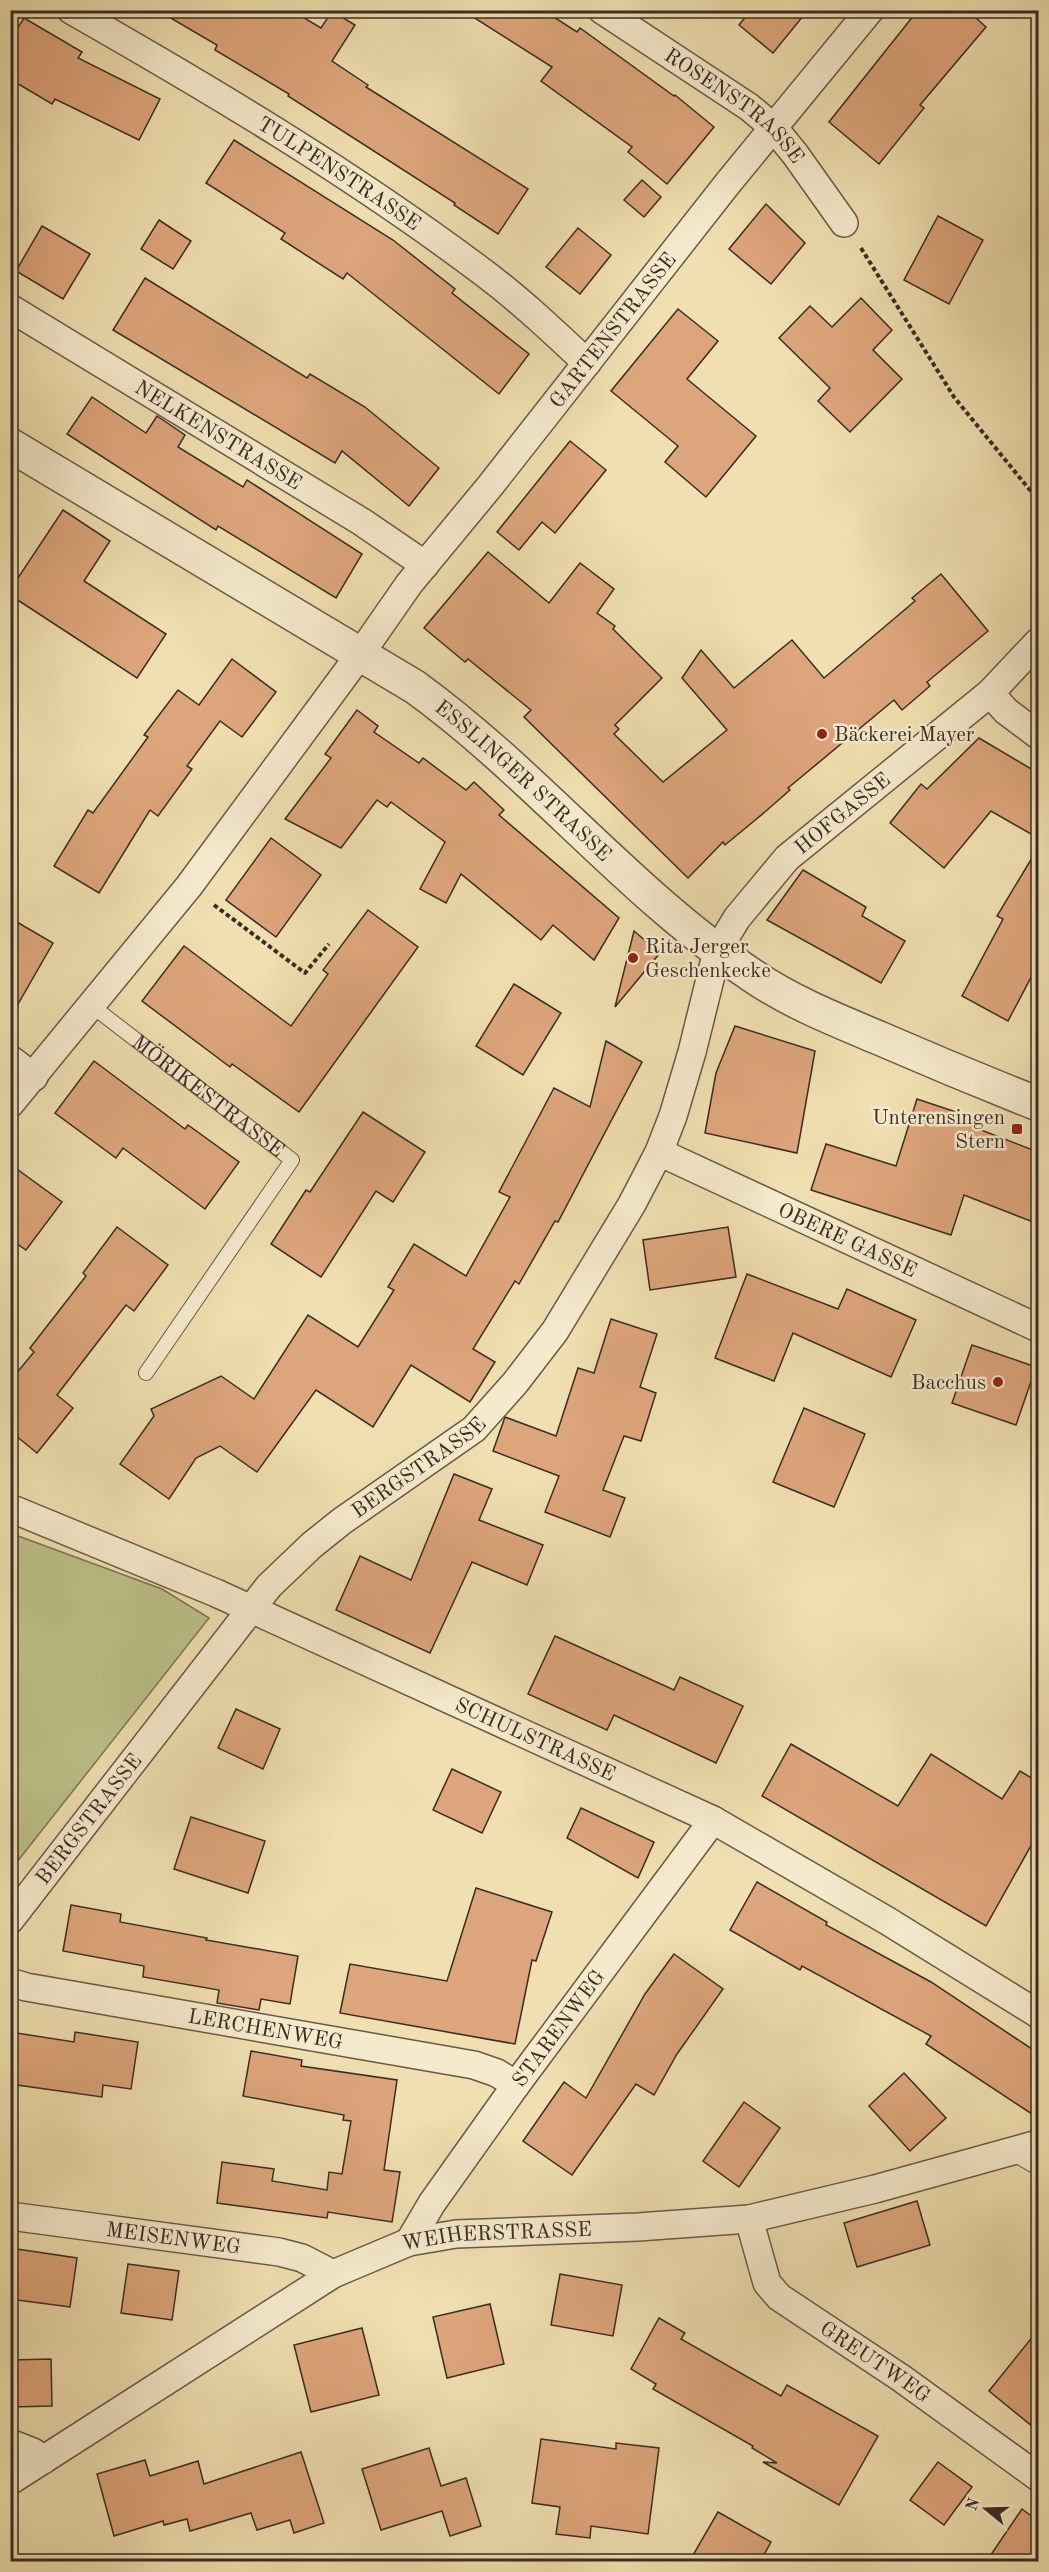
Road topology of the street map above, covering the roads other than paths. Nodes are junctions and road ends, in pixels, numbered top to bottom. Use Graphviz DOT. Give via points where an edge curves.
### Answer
graph roads {
  1 [pos="71,10"];
  2 [pos="602,10"];
  3 [pos="870,10"];
  4 [pos="773,127"];
  5 [pos="844,223"];
  6 [pos="10,308"];
  7 [pos="587,363"];
  8 [pos="10,445"];
  9 [pos="424,565"];
  10 [pos="1038,642"];
  11 [pos="361,654"];
  12 [pos="990,693"];
  13 [pos="1038,735"];
  14 [pos="717,951"];
  15 [pos="92,1006"];
  16 [pos="10,1059"];
  17 [pos="34,1077"];
  18 [pos="10,1104"];
  19 [pos="1038,1104"];
  20 [pos="659,1152"];
  21 [pos="1038,1328"];
  22 [pos="146,1373"];
  23 [pos="10,1508"];
  24 [pos="251,1609"];
  25 [pos="713,1820"];
  26 [pos="10,1920"];
  27 [pos="10,1982"];
  28 [pos="1038,2014"];
  29 [pos="516,2085"];
  30 [pos="1038,2144"];
  31 [pos="1008,2152"];
  32 [pos="1038,2168"];
  33 [pos="10,2216"];
  34 [pos="749,2219"];
  35 [pos="409,2242"];
  36 [pos="333,2274"];
  37 [pos="10,2443"];
  38 [pos="43,2460"];
  39 [pos="1038,2477"];
  40 [pos="10,2481"];
  1 -- 7 [label="street, TULPENSTRASSE" via="322,159 485,274"];
  2 -- 4 [label="street, ROSENSTRASSE" via="750,107"];
  3 -- 4 [label="street, GARTENSTRASSE"];
  4 -- 5 [label="street, ROSENSTRASSE"];
  4 -- 7 [label="street, GARTENSTRASSE"];
  6 -- 9 [label="street, NELKENSTRASSE" via="362,522"];
  7 -- 9 [label="street, GARTENSTRASSE"];
  8 -- 11 [label="street, ESSLINGER STRASSE"];
  9 -- 11 [label="street, GARTENSTRASSE"];
  10 -- 12 [label="street, HOFGASSE"];
  11 -- 14 [label="street, ESSLINGER STRASSE" via="450,713 650,896"];
  11 -- 15 [label="street" via="189,886"];
  12 -- 13 [label="street" via="1006,711"];
  12 -- 14 [label="street, HOFGASSE" via="787,858 754,896"];
  14 -- 19 [label="street, ESSLINGER STRASSE" via="815,1010"];
  14 -- 20 [label="street, BERGSTRASSE" via="692,1053"];
  15 -- 17 [label="street"];
  15 -- 22 [label="lane, MÖRIKESTRASSE" via="292,1160"];
  16 -- 17 [label="street"];
  17 -- 18 [label="street"];
  20 -- 21 [label="street, OBERE GASSE"];
  20 -- 24 [label="street, BERGSTRASSE" via="580,1293 496,1405 474,1429 312,1545 281,1573"];
  23 -- 24 [label="street, SCHULSTRASSE"];
  24 -- 25 [label="street, SCHULSTRASSE"];
  24 -- 26 [label="street, BERGSTRASSE"];
  25 -- 28 [label="street, SCHULSTRASSE"];
  25 -- 29 [label="street, STARENWEG"];
  27 -- 29 [label="street, LERCHENWEG" via="474,2065"];
  29 -- 35 [label="street, STARENWEG"];
  30 -- 31 [label="street, WEIHERSTRASSE"];
  31 -- 32 [label="lane"];
  31 -- 34 [label="street, WEIHERSTRASSE"];
  33 -- 36 [label="street, MEISENWEG" via="279,2252"];
  34 -- 35 [label="street, WEIHERSTRASSE" via="456,2234"];
  34 -- 39 [label="street, GREUTWEG" via="767,2283 779,2297 901,2378"];
  35 -- 36 [label="street, WEIHERSTRASSE"];
  36 -- 38 [label="street, WEIHERSTRASSE"];
  37 -- 38 [label="street"];
  38 -- 40 [label="street, WEIHERSTRASSE"];
}
